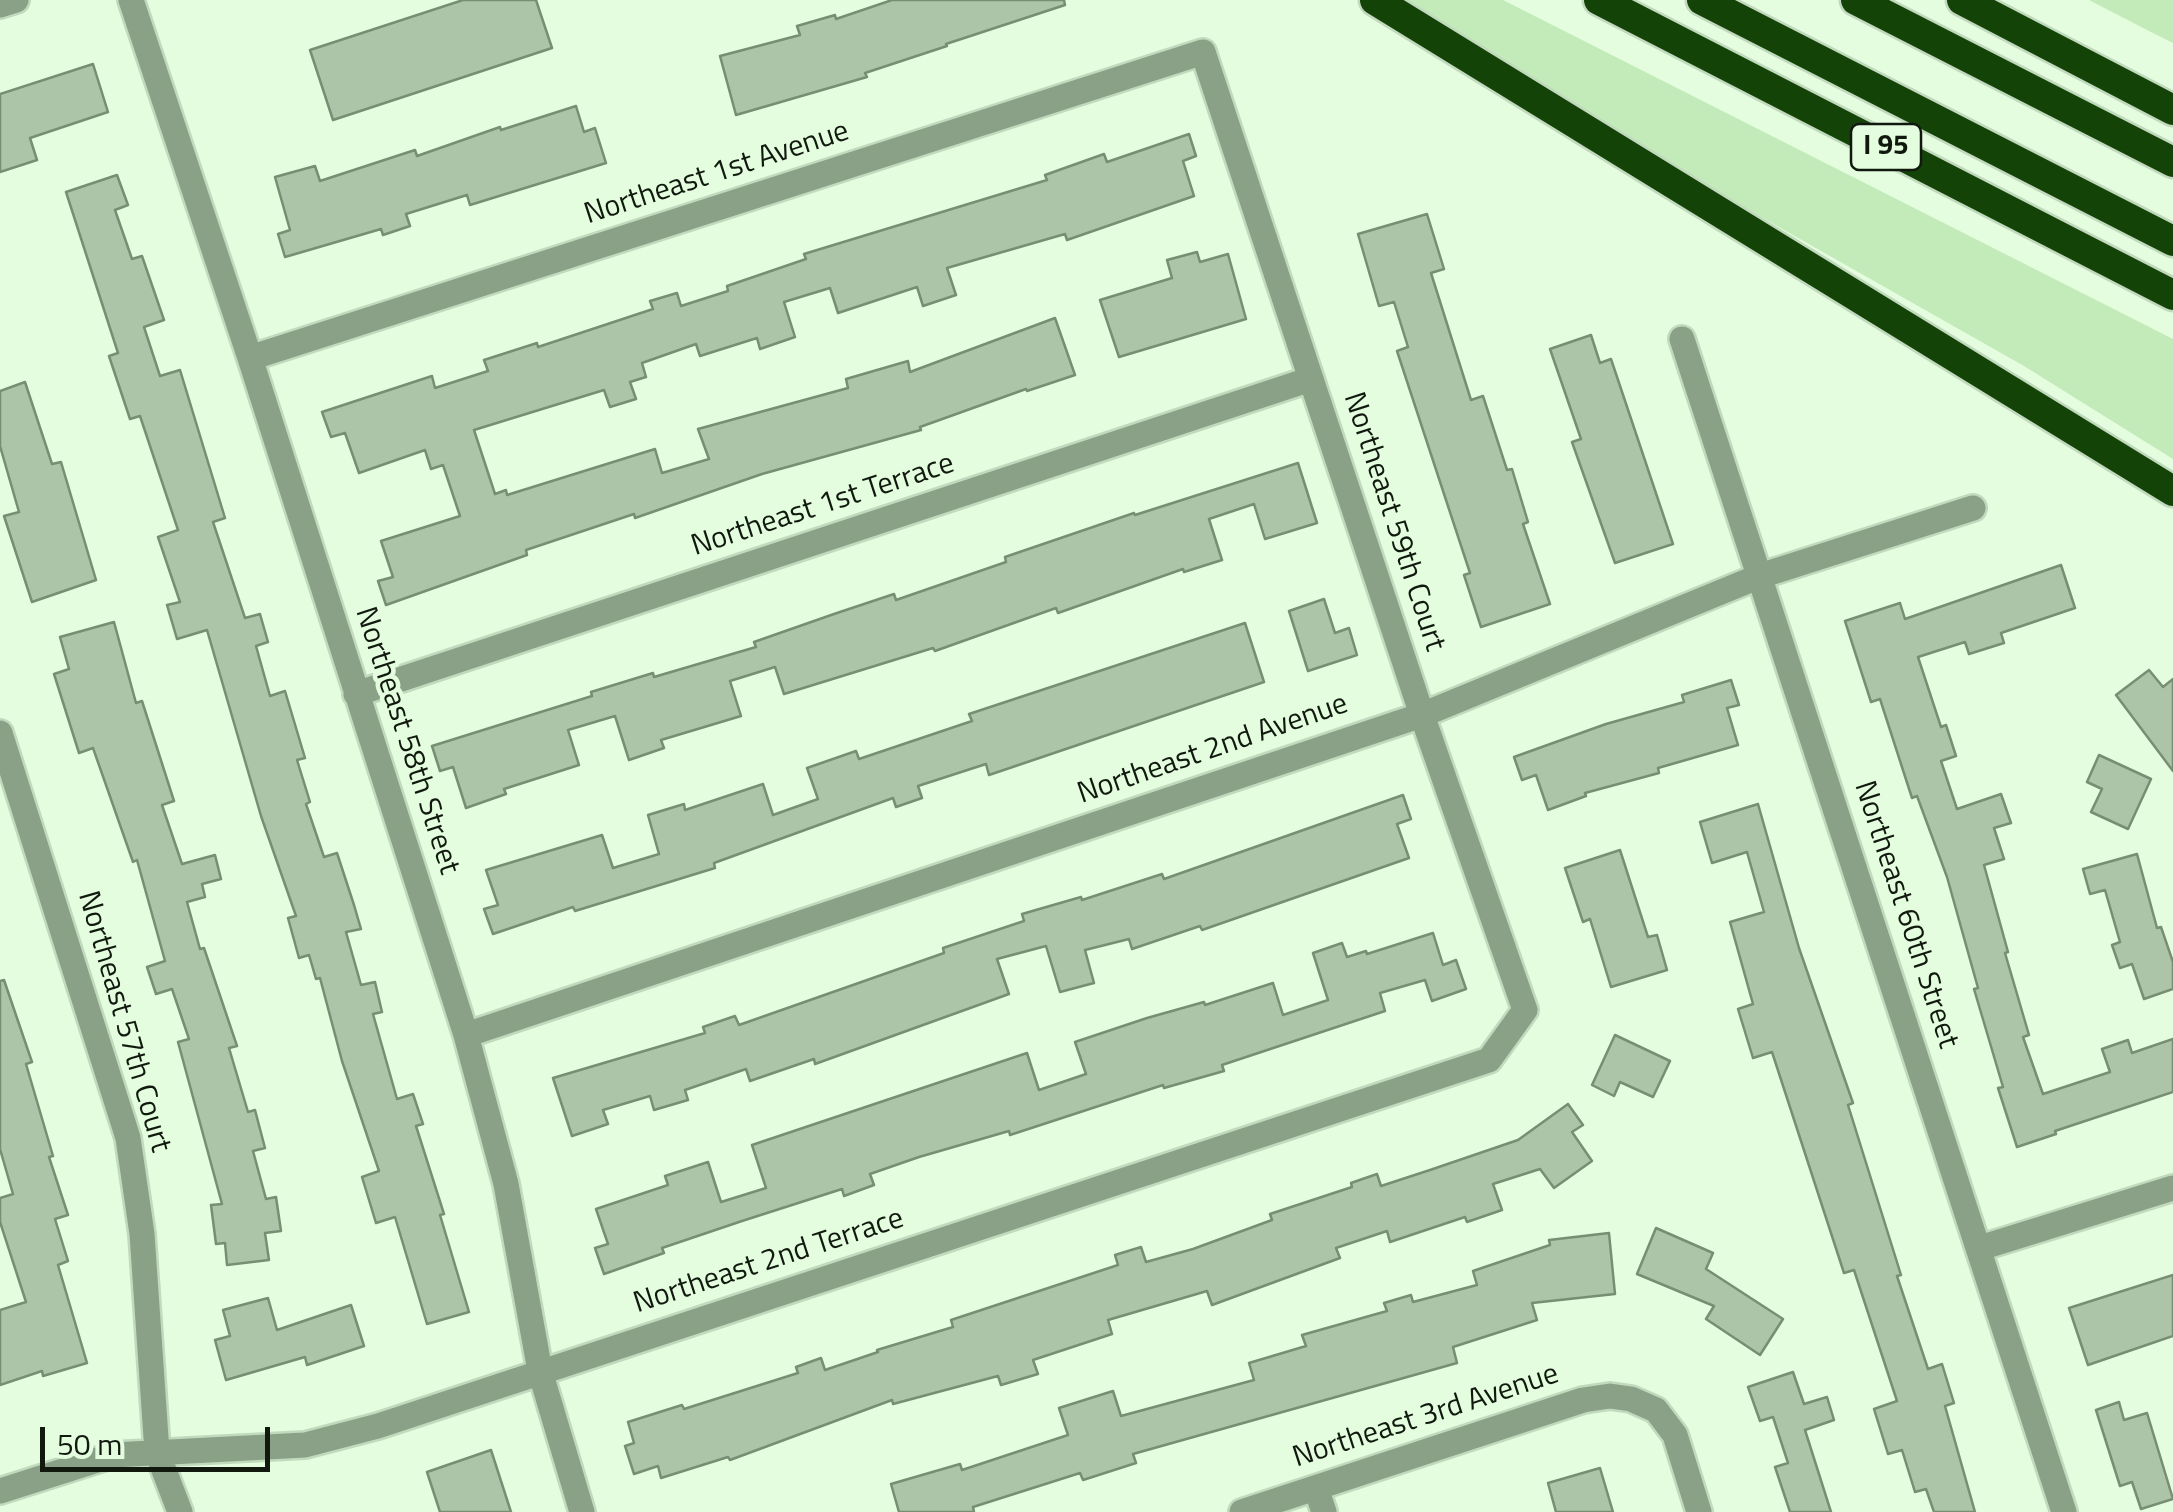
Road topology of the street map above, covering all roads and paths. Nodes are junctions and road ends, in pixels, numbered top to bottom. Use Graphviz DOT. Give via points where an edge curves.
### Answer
graph roads {
  1 [pos="16,0"];
  2 [pos="132,0"];
  3 [pos="1375,0"];
  4 [pos="1599,0"];
  5 [pos="1702,0"];
  6 [pos="1856,0"];
  7 [pos="1962,0"];
  8 [pos="0,5"];
  9 [pos="1204,52"];
  10 [pos="2173,110"];
  11 [pos="2173,162"];
  12 [pos="2173,241"];
  13 [pos="2173,295"];
  14 [pos="1682,339"];
  15 [pos="250,358"];
  16 [pos="1311,379"];
  17 [pos="2173,490"];
  18 [pos="1974,508"];
  19 [pos="1760,576"];
  20 [pos="356,694"];
  21 [pos="1422,715"];
  22 [pos="0,732"];
  23 [pos="1525,1010"];
  24 [pos="466,1036"];
  25 [pos="2173,1188"];
  26 [pos="1980,1248"];
  27 [pos="540,1371"];
  28 [pos="157,1452"];
  29 [pos="0,1490"];
  30 [pos="1320,1500"];
  31 [pos="180,1512"];
  32 [pos="582,1512"];
  33 [pos="1242,1512"];
  34 [pos="1699,1512"];
  35 [pos="2064,1512"];
  1 -- 8 [label="street"];
  2 -- 15 [label="street, Northeast 58th Street"];
  3 -- 17 [label="highway"];
  4 -- 13 [label="highway, I 95"];
  5 -- 12 [label="highway"];
  6 -- 11 [label="highway"];
  7 -- 10 [label="highway"];
  9 -- 15 [label="street, Northeast 1st Avenue"];
  9 -- 16 [label="street, Northeast 59th Court"];
  14 -- 19 [label="street, Northeast 60th Street"];
  15 -- 20 [label="street, Northeast 58th Street"];
  16 -- 20 [label="street, Northeast 1st Terrace"];
  16 -- 21 [label="street, Northeast 59th Court"];
  18 -- 19 [label="street, Northeast 2nd Avenue"];
  19 -- 21 [label="street, Northeast 2nd Avenue"];
  19 -- 26 [label="street, Northeast 60th Street"];
  20 -- 24 [label="street, Northeast 58th Street"];
  21 -- 23 [label="street, Northeast 59th Court"];
  21 -- 24 [label="street, Northeast 2nd Avenue"];
  22 -- 28 [label="street, Northeast 57th Court" via="128,1138 142,1234"];
  23 -- 27 [label="street, Northeast 2nd Terrace" via="1489,1060"];
  24 -- 27 [label="street, Northeast 58th Street" via="506,1184"];
  25 -- 26 [label="street"];
  26 -- 35 [label="street, Northeast 60th Street"];
  27 -- 28 [label="street, Northeast 2nd Terrace" via="305,1444"];
  27 -- 32 [label="street, Northeast 58th Street"];
  28 -- 29 [label="street, Northeast 2nd Terrace" via="113,1456"];
  28 -- 31 [label="street, Northeast 57th Court"];
  30 -- 33 [label="street, Northeast 3rd Avenue"];
  30 -- 34 [label="street, Northeast 3rd Avenue" via="1584,1400 1610,1396 1656,1410 1674,1436"];
}
